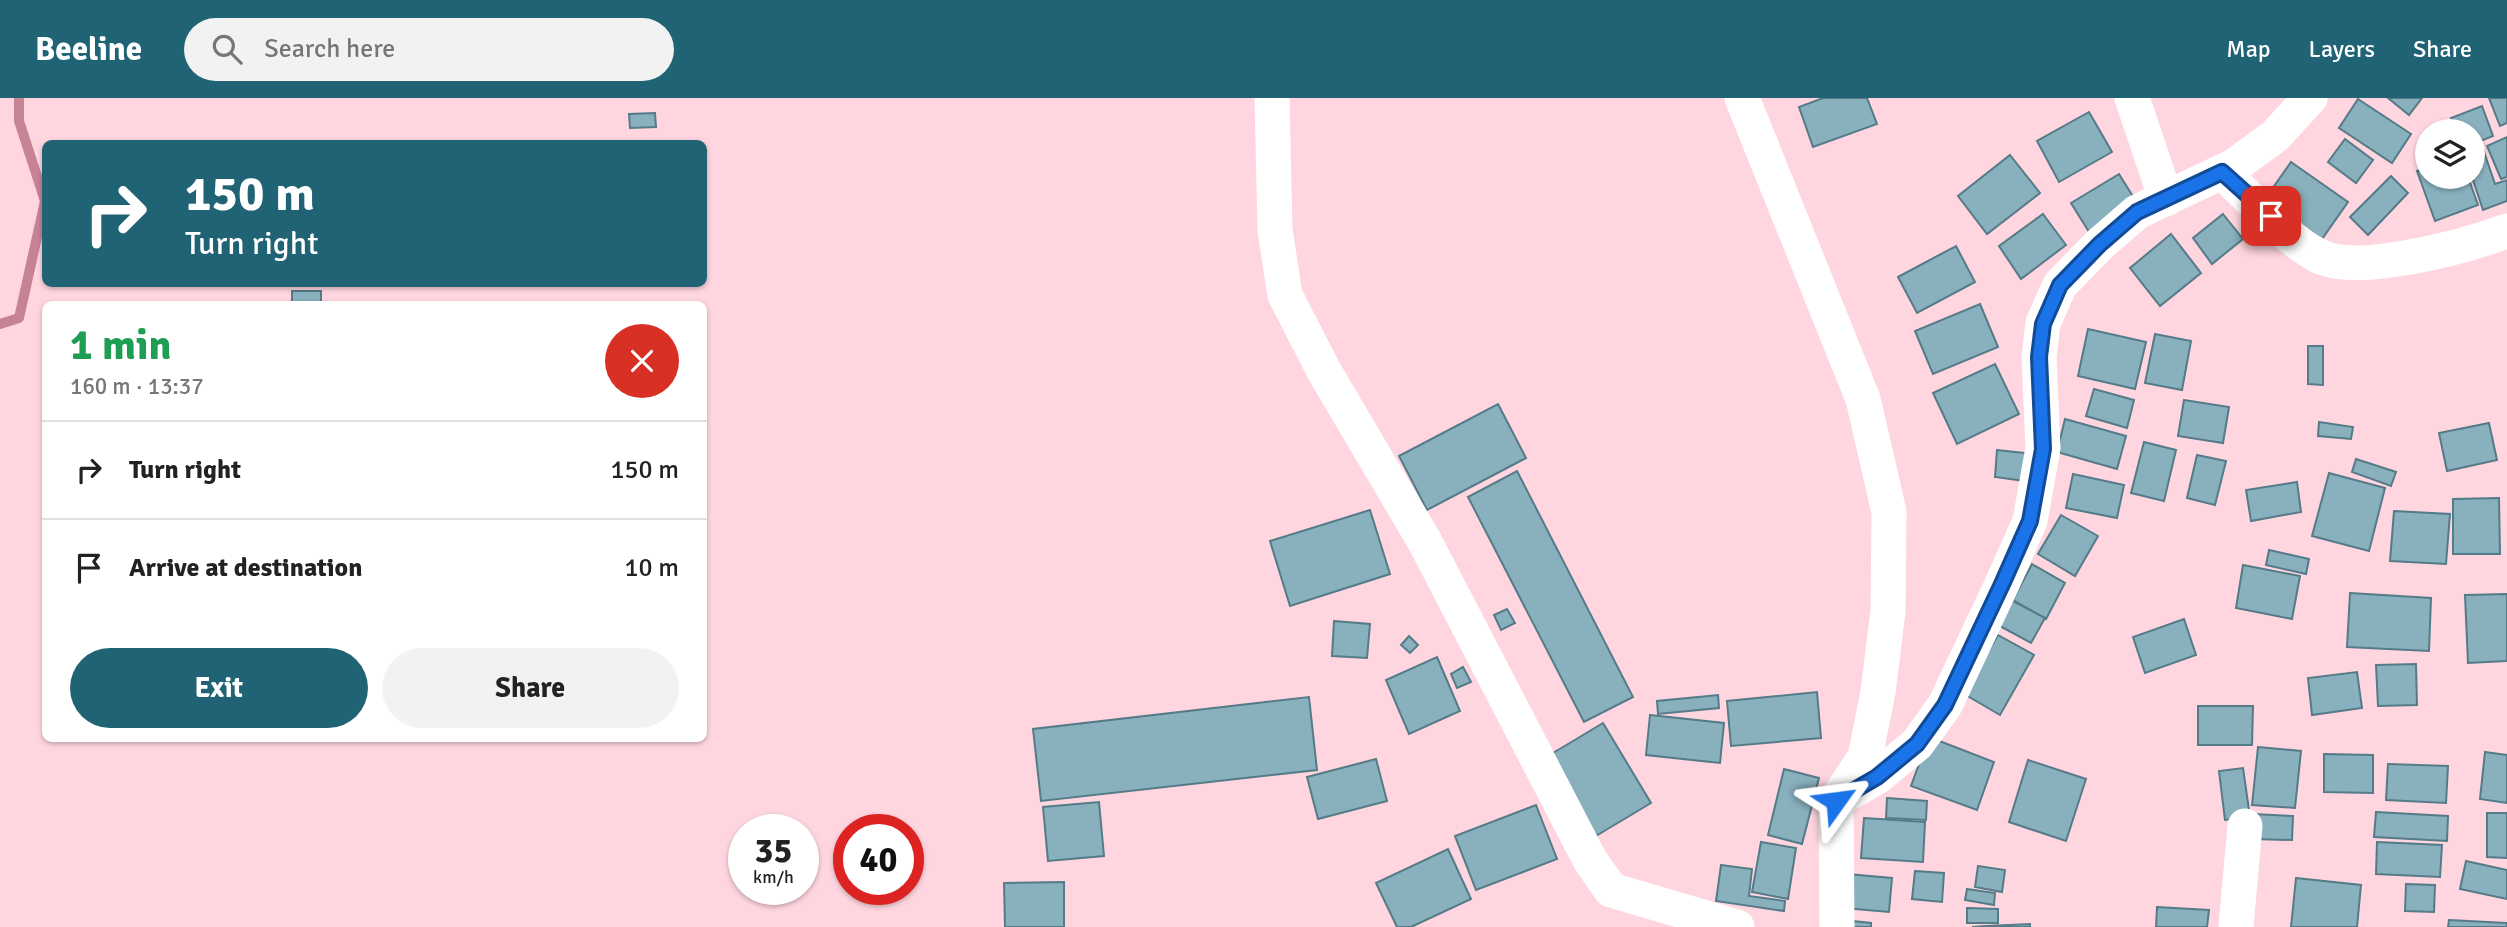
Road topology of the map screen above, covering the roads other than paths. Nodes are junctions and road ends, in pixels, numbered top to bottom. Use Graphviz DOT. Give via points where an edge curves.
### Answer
graph roads {
  1 [pos="1272,98"];
  2 [pos="1742,98"];
  3 [pos="2132,98"];
  4 [pos="2309,98"];
  5 [pos="2222,172"];
  6 [pos="2166,199"];
  7 [pos="2507,231"];
  8 [pos="1836,801"];
  9 [pos="2245,826"];
  10 [pos="1737,927"];
  11 [pos="1837,927"];
  12 [pos="2236,927"];
  1 -- 10 [label="street" via="1275,230 1285,295 1324,371 1425,541 1590,860 1611,890"];
  2 -- 8 [label="street" via="1863,399 1889,512 1888,611 1878,692 1865,757"];
  3 -- 6 [label="street"];
  4 -- 5 [label="street" via="2275,136"];
  5 -- 6 [label="street"];
  5 -- 7 [label="street" via="2320,256 2355,265 2407,257"];
  6 -- 8 [label="street" via="2137,212 2060,285 2043,324 2039,357 2043,449 2030,521 1945,705 1917,744 1877,777"];
  8 -- 11 [label="street"];
  9 -- 12 [label="street"];
}
